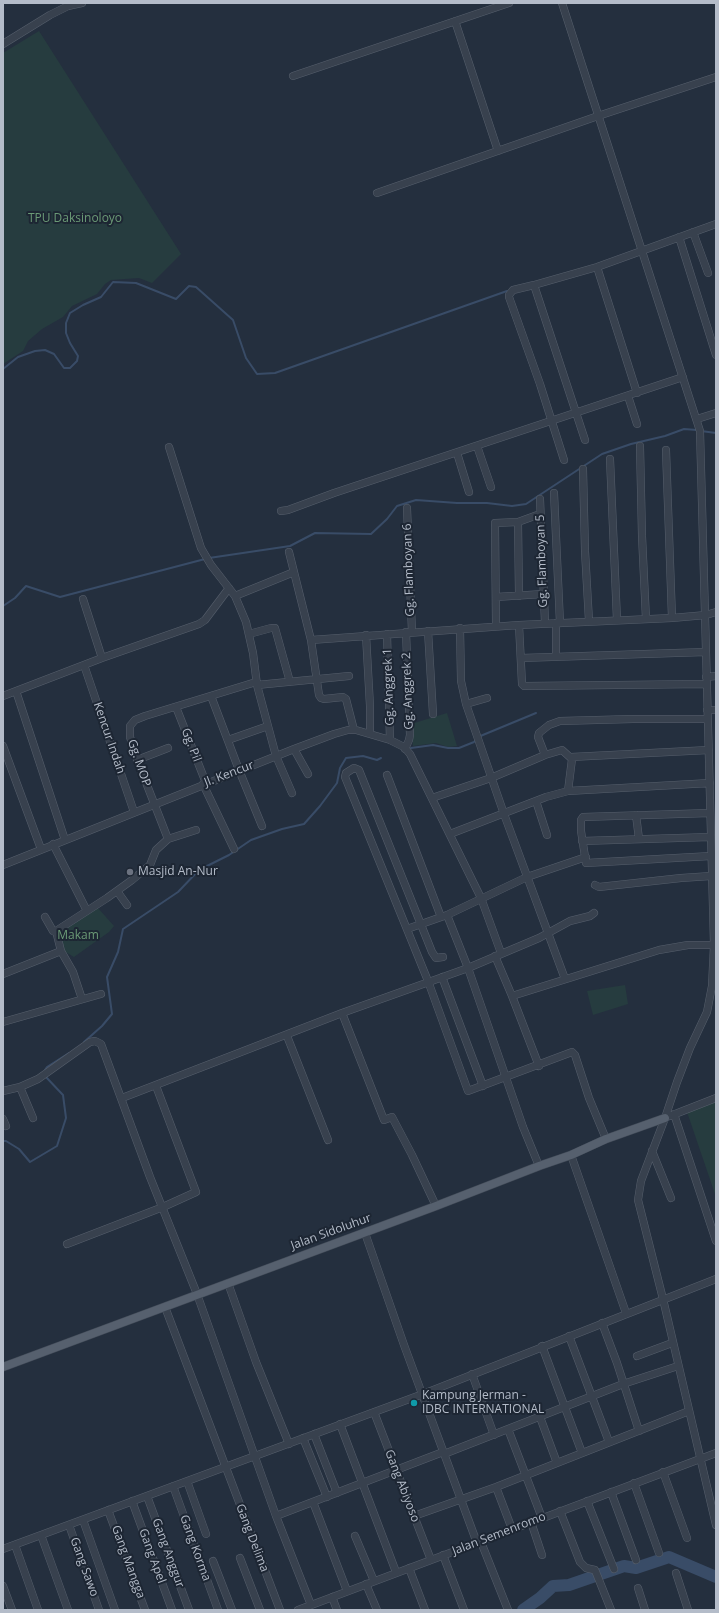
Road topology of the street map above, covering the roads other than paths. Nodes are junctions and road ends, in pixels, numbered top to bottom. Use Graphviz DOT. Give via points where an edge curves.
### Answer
graph roads {
  1 [pos="82,3"];
  2 [pos="509,3"];
  3 [pos="562,3"];
  4 [pos="455,21"];
  5 [pos="3,44"];
  6 [pos="293,76"];
  7 [pos="716,77"];
  8 [pos="598,116"];
  9 [pos="498,151"];
  10 [pos="377,193"];
  11 [pos="716,224"];
  12 [pos="693,232"];
  13 [pos="678,237"];
  14 [pos="641,250"];
  15 [pos="597,266"];
  16 [pos="708,273"];
  17 [pos="534,285"];
  18 [pos="716,355"];
  19 [pos="683,377"];
  20 [pos="637,393"];
  21 [pos="628,396"];
  22 [pos="575,412"];
  23 [pos="716,413"];
  24 [pos="551,420"];
  25 [pos="637,424"];
  26 [pos="699,424"];
  27 [pos="585,440"];
  28 [pos="477,446"];
  29 [pos="640,446"];
  30 [pos="168,447"];
  31 [pos="666,450"];
  32 [pos="457,453"];
  33 [pos="610,459"];
  34 [pos="564,460"];
  35 [pos="583,469"];
  36 [pos="491,487"];
  37 [pos="469,492"];
  38 [pos="554,493"];
  39 [pos="540,499"];
  40 [pos="407,508"];
  41 [pos="281,511"];
  42 [pos="540,514"];
  43 [pos="518,522"];
  44 [pos="288,552"];
  45 [pos="294,572"];
  46 [pos="229,588"];
  47 [pos="543,594"];
  48 [pos="235,596"];
  49 [pos="519,596"];
  50 [pos="496,597"];
  51 [pos="83,599"];
  52 [pos="716,612"];
  53 [pos="706,615"];
  54 [pos="672,618"];
  55 [pos="646,619"];
  56 [pos="617,620"];
  57 [pos="589,621"];
  58 [pos="545,623"];
  59 [pos="558,623"];
  60 [pos="519,625"];
  61 [pos="496,626"];
  62 [pos="460,628"];
  63 [pos="428,631"];
  64 [pos="409,632"];
  65 [pos="249,634"];
  66 [pos="387,634"];
  67 [pos="366,635"];
  68 [pos="311,640"];
  69 [pos="706,652"];
  70 [pos="556,656"];
  71 [pos="102,658"];
  72 [pos="521,658"];
  73 [pos="84,665"];
  74 [pos="350,676"];
  75 [pos="716,676"];
  76 [pos="318,678"];
  77 [pos="706,680"];
  78 [pos="290,682"];
  79 [pos="256,684"];
  80 [pos="16,691"];
  81 [pos="3,696"];
  82 [pos="212,696"];
  83 [pos="487,698"];
  84 [pos="466,704"];
  85 [pos="176,707"];
  86 [pos="707,710"];
  87 [pos="716,710"];
  88 [pos="433,714"];
  89 [pos="708,719"];
  90 [pos="268,726"];
  91 [pos="354,730"];
  92 [pos="370,734"];
  93 [pos="228,740"];
  94 [pos="390,740"];
  95 [pos="3,746"];
  96 [pos="168,748"];
  97 [pos="405,748"];
  98 [pos="711,748"];
  99 [pos="294,749"];
  100 [pos="276,756"];
  101 [pos="544,756"];
  102 [pos="571,757"];
  103 [pos="137,760"];
  104 [pos="239,770"];
  105 [pos="308,774"];
  106 [pos="388,775"];
  107 [pos="491,778"];
  108 [pos="712,781"];
  109 [pos="204,784"];
  110 [pos="568,791"];
  111 [pos="292,793"];
  112 [pos="432,798"];
  113 [pos="536,801"];
  114 [pos="155,803"];
  115 [pos="134,812"];
  116 [pos="504,814"];
  117 [pos="636,815"];
  118 [pos="712,815"];
  119 [pos="262,826"];
  120 [pos="196,830"];
  121 [pos="450,834"];
  122 [pos="547,835"];
  123 [pos="710,836"];
  124 [pos="168,839"];
  125 [pos="639,839"];
  126 [pos="65,840"];
  127 [pos="582,841"];
  128 [pos="53,844"];
  129 [pos="41,849"];
  130 [pos="234,849"];
  131 [pos="586,857"];
  132 [pos="713,858"];
  133 [pos="3,865"];
  134 [pos="711,876"];
  135 [pos="527,877"];
  136 [pos="595,885"];
  137 [pos="117,891"];
  138 [pos="481,898"];
  139 [pos="127,905"];
  140 [pos="87,911"];
  141 [pos="594,913"];
  142 [pos="444,916"];
  143 [pos="45,917"];
  144 [pos="421,924"];
  145 [pos="407,929"];
  146 [pos="55,932"];
  147 [pos="548,933"];
  148 [pos="715,945"];
  149 [pos="61,950"];
  150 [pos="498,955"];
  151 [pos="443,957"];
  152 [pos="468,968"];
  153 [pos="3,974"];
  154 [pos="442,977"];
  155 [pos="565,980"];
  156 [pos="428,981"];
  157 [pos="101,994"];
  158 [pos="512,996"];
  159 [pos="82,999"];
  160 [pos="342,1013"];
  161 [pos="3,1022"];
  162 [pos="287,1036"];
  163 [pos="539,1066"];
  164 [pos="506,1077"];
  165 [pos="156,1086"];
  166 [pos="483,1086"];
  167 [pos="20,1087"];
  168 [pos="3,1091"];
  169 [pos="122,1098"];
  170 [pos="716,1098"];
  171 [pos="674,1114"];
  172 [pos="33,1118"];
  173 [pos="665,1118"];
  174 [pos="3,1119"];
  175 [pos="6,1126"];
  176 [pos="606,1139"];
  177 [pos="328,1140"];
  178 [pos="652,1151"];
  179 [pos="571,1155"];
  180 [pos="539,1166"];
  181 [pos="672,1198"];
  182 [pos="436,1206"];
  183 [pos="163,1207"];
  184 [pos="364,1233"];
  185 [pos="716,1242"];
  186 [pos="67,1244"];
  187 [pos="716,1279"];
  188 [pos="228,1283"];
  189 [pos="197,1294"];
  190 [pos="663,1299"];
  191 [pos="165,1307"];
  192 [pos="626,1313"];
  193 [pos="602,1323"];
  194 [pos="569,1336"];
  195 [pos="672,1343"];
  196 [pos="542,1346"];
  197 [pos="637,1356"];
  198 [pos="678,1366"];
  199 [pos="3,1367"];
  200 [pos="472,1374"];
  201 [pos="623,1384"];
  202 [pos="423,1394"];
  203 [pos="591,1396"];
  204 [pos="564,1407"];
  205 [pos="689,1411"];
  206 [pos="374,1412"];
  207 [pos="540,1417"];
  208 [pos="340,1424"];
  209 [pos="508,1429"];
  210 [pos="639,1431"];
  211 [pos="314,1434"];
  212 [pos="494,1435"];
  213 [pos="303,1438"];
  214 [pos="609,1442"];
  215 [pos="289,1444"];
  216 [pos="444,1453"];
  217 [pos="582,1453"];
  218 [pos="716,1453"];
  219 [pos="256,1456"];
  220 [pos="700,1459"];
  221 [pos="557,1463"];
  222 [pos="225,1467"];
  223 [pos="397,1470"];
  224 [pos="663,1472"];
  225 [pos="526,1475"];
  226 [pos="187,1481"];
  227 [pos="362,1483"];
  228 [pos="634,1483"];
  229 [pos="173,1486"];
  230 [pos="496,1487"];
  231 [pos="612,1492"];
  232 [pos="337,1493"];
  233 [pos="147,1496"];
  234 [pos="327,1496"];
  235 [pos="460,1500"];
  236 [pos="132,1501"];
  237 [pos="587,1501"];
  238 [pos="313,1502"];
  239 [pos="560,1511"];
  240 [pos="110,1512"];
  241 [pos="276,1516"];
  242 [pos="414,1516"];
  243 [pos="542,1518"];
  244 [pos="83,1520"];
  245 [pos="531,1522"];
  246 [pos="69,1525"];
  247 [pos="716,1525"];
  248 [pos="512,1529"];
  249 [pos="206,1534"];
  250 [pos="42,1535"];
  251 [pos="355,1536"];
  252 [pos="687,1538"];
  253 [pos="479,1542"];
  254 [pos="15,1545"];
  255 [pos="3,1549"];
  256 [pos="659,1553"];
  257 [pos="442,1555"];
  258 [pos="542,1555"];
  259 [pos="240,1558"];
  260 [pos="213,1560"];
  261 [pos="431,1560"];
  262 [pos="636,1560"];
  263 [pos="409,1568"];
  264 [pos="614,1569"];
  265 [pos="396,1572"];
  266 [pos="676,1573"];
  267 [pos="374,1581"];
  268 [pos="366,1584"];
  269 [pos="3,1586"];
  270 [pos="638,1588"];
  271 [pos="347,1591"];
  272 [pos="332,1597"];
  273 [pos="311,1605"];
  274 [pos="12,1610"];
  275 [pos="38,1610"];
  276 [pos="68,1610"];
  277 [pos="99,1610"];
  278 [pos="115,1610"];
  279 [pos="145,1610"];
  280 [pos="172,1610"];
  281 [pos="189,1610"];
  282 [pos="218,1610"];
  283 [pos="232,1610"];
  284 [pos="260,1610"];
  285 [pos="280,1610"];
  286 [pos="298,1610"];
  287 [pos="337,1610"];
  288 [pos="376,1610"];
  289 [pos="425,1610"];
  290 [pos="464,1610"];
  291 [pos="508,1610"];
  292 [pos="611,1610"];
  293 [pos="645,1610"];
  294 [pos="688,1610"];
  1 -- 5 [label="street" via="68,6 50,15"];
  2 -- 4 [label="street"];
  3 -- 8 [label="street"];
  4 -- 6 [label="street"];
  4 -- 9 [label="street"];
  7 -- 8 [label="street"];
  8 -- 9 [label="street"];
  8 -- 14 [label="street"];
  9 -- 10 [label="street"];
  11 -- 12 [label="street"];
  12 -- 13 [label="street"];
  12 -- 16 [label="street"];
  13 -- 14 [label="street"];
  13 -- 18 [label="street"];
  14 -- 15 [label="street"];
  14 -- 19 [label="street"];
  15 -- 17 [label="street"];
  15 -- 20 [label="street"];
  17 -- 22 [label="street"];
  17 -- 24 [label="street" via="513,290 509,297"];
  19 -- 20 [label="street"];
  19 -- 26 [label="street"];
  20 -- 21 [label="street"];
  21 -- 22 [label="street"];
  21 -- 25 [label="street"];
  22 -- 24 [label="street"];
  22 -- 27 [label="street"];
  23 -- 26 [label="street"];
  24 -- 28 [label="street"];
  24 -- 34 [label="street"];
  26 -- 53 [label="street"];
  28 -- 32 [label="street"];
  28 -- 36 [label="street"];
  29 -- 55 [label="street"];
  30 -- 46 [label="street" via="198,540 211,565"];
  31 -- 54 [label="street"];
  32 -- 37 [label="street"];
  32 -- 41 [label="street"];
  33 -- 56 [label="street"];
  35 -- 57 [label="street"];
  38 -- 59 [label="street"];
  39 -- 42 [label="street, Gg. Flamboyan 5"];
  40 -- 64 [label="street, Gg. Flamboyan 6"];
  42 -- 43 [label="street"];
  42 -- 47 [label="street, Gg. Flamboyan 5"];
  43 -- 49 [label="street"];
  43 -- 50 [label="street" via="495,523"];
  44 -- 45 [label="street"];
  45 -- 48 [label="street"];
  45 -- 68 [label="street"];
  46 -- 48 [label="street"];
  46 -- 71 [label="street" via="205,620 199,624"];
  47 -- 49 [label="street"];
  47 -- 58 [label="street, Gg. Flamboyan 5"];
  48 -- 65 [label="street"];
  49 -- 50 [label="street"];
  50 -- 61 [label="street"];
  51 -- 71 [label="street"];
  52 -- 53 [label="street"];
  53 -- 54 [label="street"];
  53 -- 69 [label="street"];
  54 -- 55 [label="street"];
  55 -- 56 [label="street"];
  56 -- 57 [label="street"];
  57 -- 59 [label="street"];
  58 -- 59 [label="street"];
  58 -- 60 [label="street"];
  59 -- 70 [label="street"];
  60 -- 61 [label="street"];
  60 -- 72 [label="street"];
  61 -- 62 [label="street"];
  62 -- 63 [label="street"];
  62 -- 84 [label="street" via="461,681"];
  63 -- 64 [label="street"];
  63 -- 88 [label="street"];
  64 -- 66 [label="street"];
  64 -- 97 [label="street, Gg. Anggrek 2" via="410,734"];
  65 -- 78 [label="street" via="275,628"];
  65 -- 79 [label="street"];
  66 -- 67 [label="street"];
  66 -- 94 [label="street, Gg. Anggrek 1"];
  67 -- 68 [label="street"];
  67 -- 92 [label="street"];
  68 -- 76 [label="street"];
  69 -- 70 [label="street"];
  69 -- 77 [label="street"];
  70 -- 72 [label="street"];
  71 -- 73 [label="street"];
  72 -- 77 [label="street" via="522,684 525,686"];
  73 -- 80 [label="street"];
  73 -- 115 [label="street, Kencur Indah"];
  74 -- 76 [label="street"];
  75 -- 77 [label="street"];
  76 -- 78 [label="street"];
  76 -- 91 [label="street" via="321,698 346,699"];
  77 -- 86 [label="street"];
  78 -- 79 [label="street"];
  79 -- 82 [label="street"];
  79 -- 90 [label="street"];
  80 -- 81 [label="street"];
  80 -- 126 [label="street"];
  82 -- 85 [label="street"];
  82 -- 93 [label="street"];
  83 -- 84 [label="street"];
  84 -- 107 [label="street"];
  85 -- 103 [label="street, Gg. MOP" via="132,722 129,732"];
  85 -- 109 [label="street, Gg. Pil"];
  86 -- 87 [label="street"];
  86 -- 89 [label="street"];
  89 -- 98 [label="street"];
  89 -- 101 [label="street" via="560,721 539,733"];
  90 -- 93 [label="street"];
  90 -- 100 [label="street"];
  91 -- 92 [label="street, Jl. Kencur"];
  91 -- 99 [label="street, Jl. Kencur" via="334,734"];
  92 -- 94 [label="street, Jl. Kencur"];
  93 -- 104 [label="street"];
  94 -- 97 [label="street, Jl. Kencur"];
  95 -- 129 [label="street"];
  96 -- 103 [label="street"];
  97 -- 112 [label="street"];
  98 -- 102 [label="street"];
  98 -- 108 [label="street"];
  99 -- 100 [label="street, Jl. Kencur"];
  99 -- 105 [label="street"];
  100 -- 104 [label="street, Jl. Kencur"];
  100 -- 111 [label="street"];
  101 -- 102 [label="street" via="562,750"];
  101 -- 107 [label="street"];
  102 -- 110 [label="street"];
  103 -- 114 [label="street, Gg. MOP"];
  104 -- 109 [label="street, Jl. Kencur"];
  104 -- 119 [label="street"];
  106 -- 142 [label="street"];
  107 -- 112 [label="street"];
  107 -- 116 [label="street"];
  108 -- 110 [label="street"];
  108 -- 118 [label="street"];
  109 -- 114 [label="street, Jl. Kencur"];
  109 -- 130 [label="street, Gg. Pil"];
  110 -- 113 [label="street"];
  112 -- 121 [label="street"];
  113 -- 116 [label="street"];
  113 -- 122 [label="street"];
  114 -- 115 [label="street, Jl. Kencur"];
  114 -- 124 [label="street, Gg. MOP"];
  115 -- 126 [label="street, Jl. Kencur"];
  116 -- 121 [label="street"];
  116 -- 135 [label="street"];
  117 -- 118 [label="street"];
  117 -- 125 [label="street"];
  117 -- 127 [label="street" via="584,817 581,821"];
  118 -- 123 [label="street"];
  120 -- 124 [label="street"];
  121 -- 138 [label="street"];
  123 -- 125 [label="street"];
  123 -- 132 [label="street"];
  124 -- 137 [label="street" via="156,850 150,865"];
  125 -- 127 [label="street"];
  126 -- 128 [label="street, Jl. Kencur"];
  127 -- 131 [label="street"];
  128 -- 129 [label="street, Jl. Kencur"];
  128 -- 140 [label="street"];
  129 -- 133 [label="street, Jl. Kencur"];
  131 -- 132 [label="street" via="586,863"];
  131 -- 135 [label="street"];
  132 -- 134 [label="street"];
  134 -- 136 [label="street" via="599,887"];
  134 -- 148 [label="street"];
  135 -- 138 [label="street"];
  135 -- 147 [label="street"];
  137 -- 139 [label="street"];
  137 -- 140 [label="street"];
  138 -- 142 [label="street"];
  138 -- 150 [label="street"];
  140 -- 146 [label="street"];
  141 -- 147 [label="street" via="570,921"];
  142 -- 144 [label="street"];
  142 -- 152 [label="street"];
  143 -- 146 [label="street"];
  144 -- 145 [label="street"];
  144 -- 145 [label="street" via="359,770 354,768 346,773 345,777"];
  144 -- 151 [label="street" via="434,956"];
  145 -- 156 [label="street"];
  146 -- 149 [label="street"];
  147 -- 150 [label="street"];
  147 -- 155 [label="street"];
  148 -- 155 [label="street" via="688,945 659,950"];
  148 -- 173 [label="street" via="707,1012 685,1062"];
  149 -- 153 [label="street"];
  149 -- 159 [label="street" via="73,972"];
  150 -- 152 [label="street"];
  150 -- 158 [label="street"];
  152 -- 154 [label="street"];
  152 -- 164 [label="street"];
  154 -- 156 [label="street"];
  154 -- 166 [label="street"];
  155 -- 158 [label="street"];
  156 -- 160 [label="street"];
  156 -- 166 [label="street" via="468,1091"];
  157 -- 159 [label="street"];
  158 -- 163 [label="street"];
  159 -- 161 [label="street"];
  160 -- 162 [label="street"];
  160 -- 182 [label="street" via="384,1120 392,1118"];
  162 -- 165 [label="street"];
  162 -- 177 [label="street"];
  163 -- 164 [label="street"];
  163 -- 176 [label="street" via="573,1053"];
  164 -- 166 [label="street"];
  164 -- 180 [label="street"];
  165 -- 169 [label="street"];
  165 -- 183 [label="street" via="196,1192"];
  167 -- 168 [label="street"];
  167 -- 169 [label="street" via="44,1075 90,1042 97,1041 101,1044"];
  167 -- 172 [label="street"];
  169 -- 183 [label="street"];
  170 -- 171 [label="street"];
  171 -- 173 [label="street"];
  171 -- 185 [label="street"];
  173 -- 176 [label="main road, Jalan Sidoluhur"];
  173 -- 178 [label="street"];
  174 -- 175 [label="street"];
  176 -- 179 [label="main road, Jalan Sidoluhur"];
  178 -- 181 [label="street"];
  178 -- 190 [label="street" via="641,1181 638,1200"];
  179 -- 180 [label="main road, Jalan Sidoluhur"];
  179 -- 192 [label="street"];
  180 -- 182 [label="main road, Jalan Sidoluhur"];
  182 -- 184 [label="main road, Jalan Sidoluhur"];
  183 -- 186 [label="street"];
  183 -- 189 [label="street"];
  184 -- 188 [label="main road, Jalan Sidoluhur"];
  184 -- 202 [label="street"];
  187 -- 190 [label="street"];
  188 -- 189 [label="main road, Jalan Sidoluhur"];
  188 -- 215 [label="street"];
  189 -- 191 [label="main road, Jalan Sidoluhur"];
  189 -- 219 [label="street"];
  190 -- 192 [label="street"];
  190 -- 195 [label="street"];
  191 -- 199 [label="main road, Jalan Sidoluhur"];
  191 -- 222 [label="street, Gang Delima"];
  192 -- 193 [label="street"];
  193 -- 194 [label="street"];
  193 -- 201 [label="street"];
  194 -- 196 [label="street"];
  194 -- 203 [label="street"];
  195 -- 197 [label="street"];
  195 -- 198 [label="street"];
  196 -- 200 [label="street"];
  196 -- 204 [label="street"];
  198 -- 201 [label="street"];
  198 -- 205 [label="street"];
  200 -- 202 [label="street"];
  200 -- 212 [label="street"];
  201 -- 203 [label="street"];
  201 -- 210 [label="street"];
  202 -- 206 [label="street"];
  202 -- 216 [label="street"];
  203 -- 204 [label="street"];
  203 -- 214 [label="street"];
  204 -- 207 [label="street"];
  204 -- 217 [label="street"];
  205 -- 210 [label="street"];
  205 -- 220 [label="street"];
  206 -- 208 [label="street"];
  206 -- 223 [label="street, Gang Abiyoso"];
  207 -- 209 [label="street"];
  207 -- 221 [label="street"];
  208 -- 211 [label="street"];
  208 -- 227 [label="street"];
  209 -- 212 [label="street"];
  209 -- 225 [label="street"];
  210 -- 214 [label="street"];
  211 -- 213 [label="street"];
  211 -- 232 [label="street"];
  212 -- 216 [label="street"];
  213 -- 215 [label="street"];
  213 -- 234 [label="street"];
  214 -- 217 [label="street"];
  215 -- 219 [label="street"];
  216 -- 223 [label="street"];
  216 -- 235 [label="street"];
  217 -- 221 [label="street"];
  218 -- 220 [label="street, Jalan Semenromo"];
  219 -- 222 [label="street"];
  219 -- 241 [label="street"];
  220 -- 224 [label="street, Jalan Semenromo"];
  220 -- 247 [label="street"];
  221 -- 225 [label="street"];
  222 -- 226 [label="street"];
  222 -- 285 [label="street, Gang Delima"];
  223 -- 227 [label="street"];
  223 -- 242 [label="street, Gang Abiyoso"];
  224 -- 228 [label="street, Jalan Semenromo"];
  224 -- 252 [label="street"];
  225 -- 230 [label="street"];
  225 -- 243 [label="street"];
  226 -- 229 [label="street"];
  226 -- 249 [label="street"];
  227 -- 232 [label="street"];
  227 -- 265 [label="street"];
  228 -- 231 [label="street, Jalan Semenromo"];
  228 -- 256 [label="street"];
  229 -- 233 [label="street"];
  229 -- 282 [label="street, Gang Korma"];
  230 -- 235 [label="street"];
  230 -- 248 [label="street"];
  231 -- 237 [label="street, Jalan Semenromo"];
  231 -- 262 [label="street"];
  232 -- 234 [label="street"];
  233 -- 236 [label="street"];
  233 -- 281 [label="street, Gang Anggur"];
  234 -- 238 [label="street"];
  235 -- 242 [label="street"];
  235 -- 253 [label="street"];
  236 -- 240 [label="street"];
  236 -- 280 [label="street, Gang Apel"];
  237 -- 239 [label="street, Jalan Semenromo"];
  237 -- 264 [label="street"];
  238 -- 241 [label="street"];
  238 -- 271 [label="street"];
  239 -- 243 [label="street, Jalan Semenromo"];
  239 -- 292 [label="street" via="580,1562 586,1568 595,1570"];
  240 -- 244 [label="street"];
  240 -- 279 [label="street, Gang Mangga"];
  241 -- 273 [label="street"];
  242 -- 261 [label="street, Gang Abiyoso"];
  243 -- 245 [label="street, Jalan Semenromo"];
  244 -- 246 [label="street"];
  244 -- 278 [label="street"];
  245 -- 248 [label="street, Jalan Semenromo"];
  245 -- 258 [label="street"];
  246 -- 250 [label="street"];
  246 -- 277 [label="street, Gang Sawo"];
  248 -- 253 [label="street, Jalan Semenromo"];
  250 -- 254 [label="street"];
  250 -- 276 [label="street"];
  251 -- 267 [label="street"];
  253 -- 257 [label="street, Jalan Semenromo"];
  253 -- 291 [label="street"];
  254 -- 255 [label="street"];
  254 -- 275 [label="street"];
  257 -- 261 [label="street, Jalan Semenromo"];
  257 -- 290 [label="street"];
  259 -- 284 [label="street"];
  260 -- 283 [label="street"];
  261 -- 263 [label="street, Jalan Semenromo"];
  263 -- 265 [label="street, Jalan Semenromo"];
  263 -- 289 [label="street"];
  265 -- 267 [label="street, Jalan Semenromo"];
  266 -- 294 [label="street"];
  267 -- 268 [label="street, Jalan Semenromo"];
  268 -- 271 [label="street, Jalan Semenromo"];
  268 -- 288 [label="street"];
  269 -- 274 [label="street"];
  270 -- 293 [label="street"];
  271 -- 272 [label="street, Jalan Semenromo"];
  272 -- 273 [label="street, Jalan Semenromo"];
  272 -- 287 [label="street"];
  273 -- 286 [label="street, Jalan Semenromo"];
}
